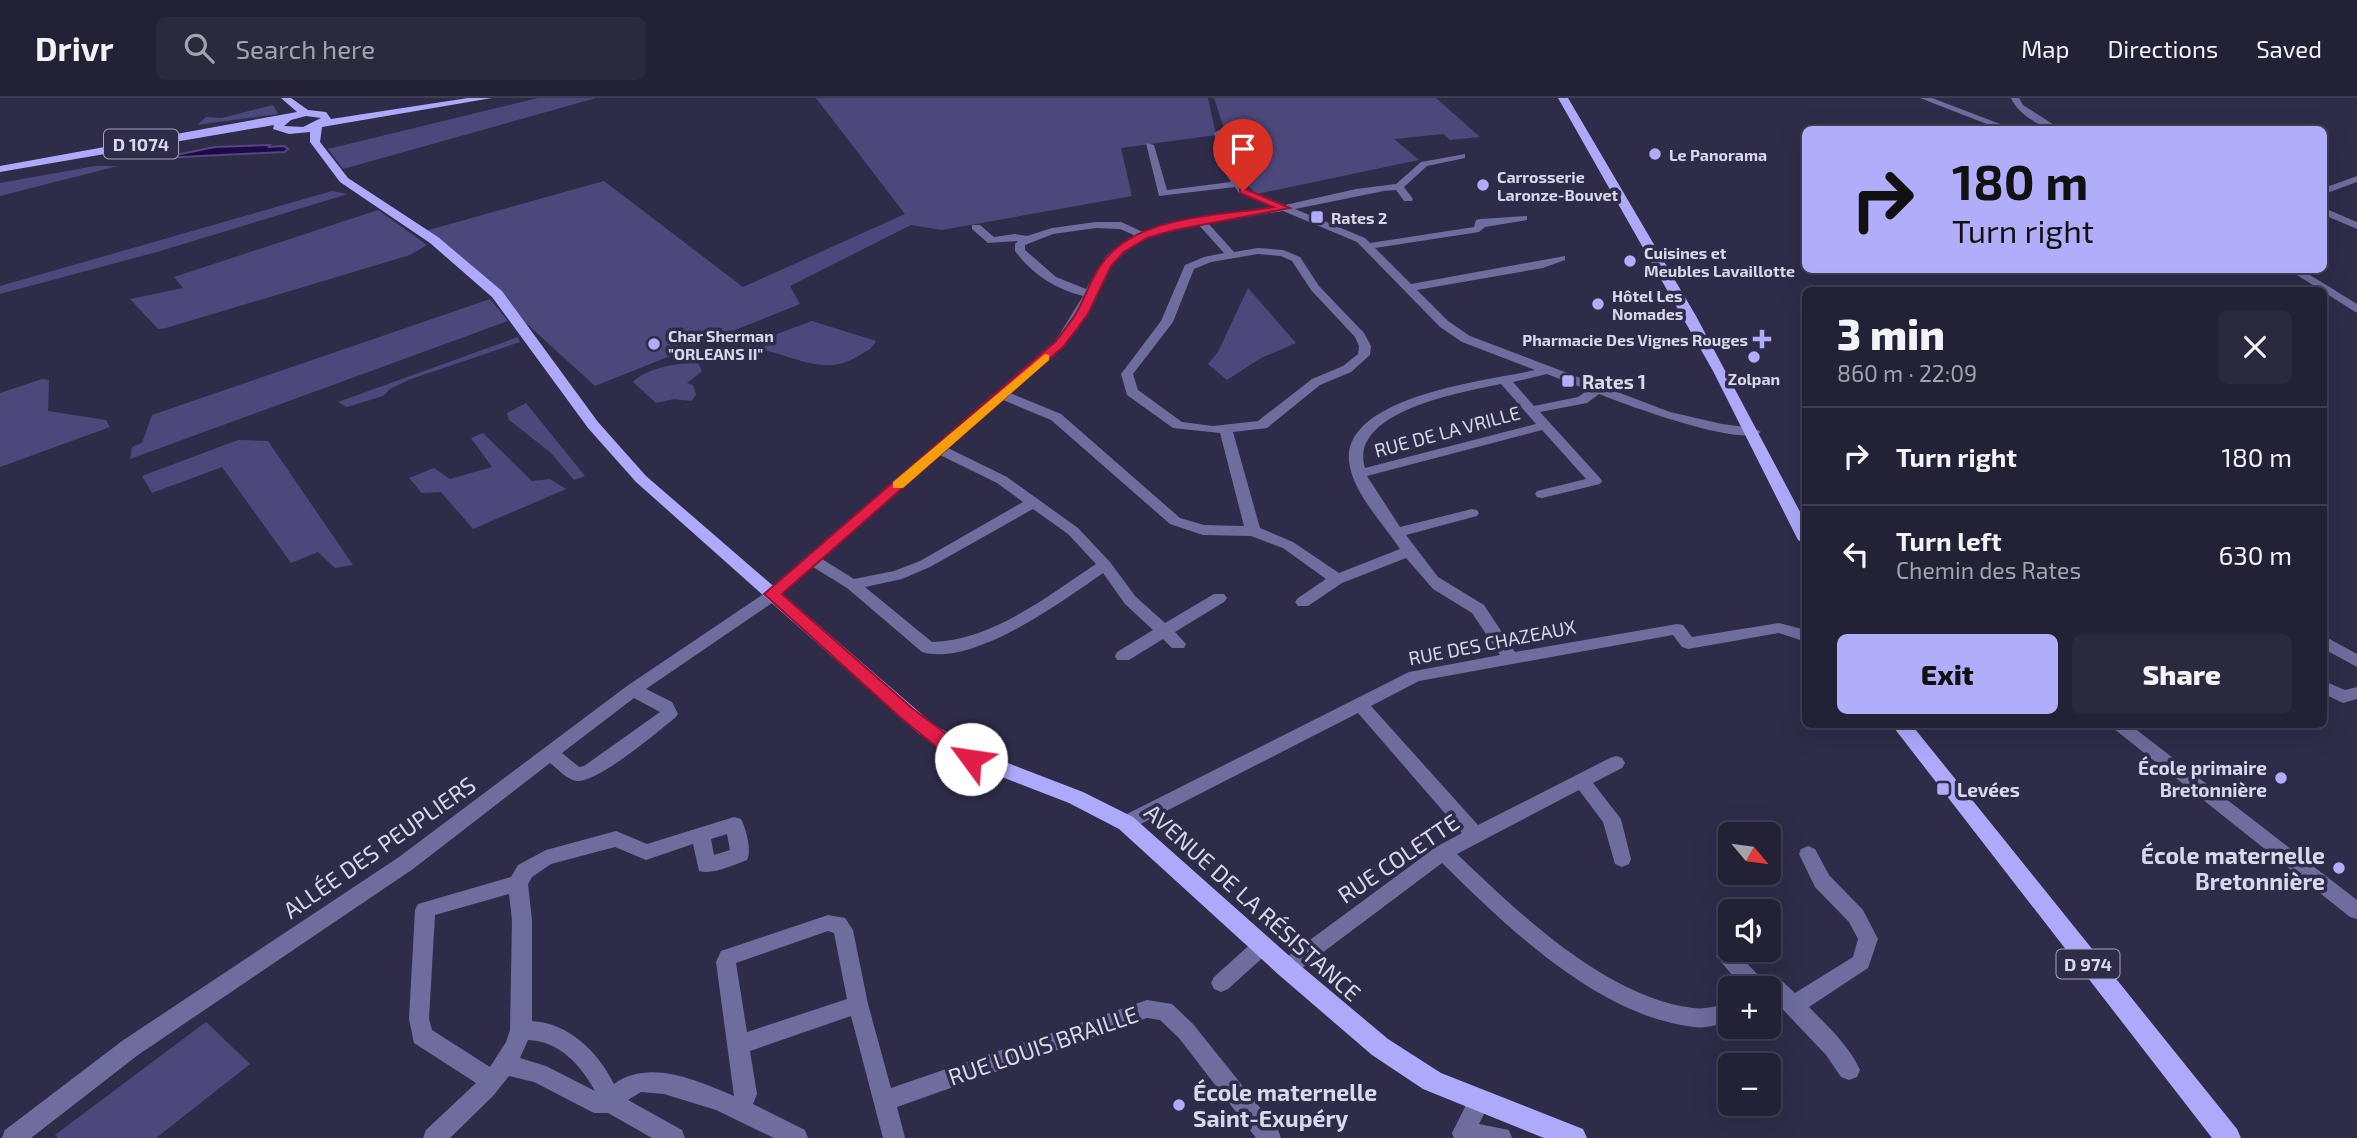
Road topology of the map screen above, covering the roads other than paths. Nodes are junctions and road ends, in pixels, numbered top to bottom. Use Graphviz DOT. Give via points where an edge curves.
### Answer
graph roads {
  1 [pos="454,98"];
  2 [pos="487,98"];
  3 [pos="1563,98"];
  4 [pos="1924,98"];
  5 [pos="2015,98"];
  6 [pos="288,101"];
  7 [pos="306,113"];
  8 [pos="284,123"];
  9 [pos="2001,126"];
  10 [pos="2050,126"];
  11 [pos="319,127"];
  12 [pos="1219,133"];
  13 [pos="1149,145"];
  14 [pos="1462,156"];
  15 [pos="0,170"];
  16 [pos="2357,179"];
  17 [pos="1236,184"];
  18 [pos="1399,187"];
  19 [pos="2327,190"];
  20 [pos="1408,199"];
  21 [pos="1284,208"];
  22 [pos="2327,212"];
  23 [pos="1523,218"];
  24 [pos="1201,221"];
  25 [pos="2357,226"];
  26 [pos="976,227"];
  27 [pos="1143,236"];
  28 [pos="1026,239"];
  29 [pos="1369,246"];
  30 [pos="1231,254"];
  31 [pos="1561,258"];
  32 [pos="2300,273"];
  33 [pos="2322,287"];
  34 [pos="1406,288"];
  35 [pos="2327,290"];
  36 [pos="1093,294"];
  37 [pos="2357,309"];
  38 [pos="1512,357"];
  39 [pos="1548,370"];
  40 [pos="1508,378"];
  41 [pos="1599,388"];
  42 [pos="1001,394"];
  43 [pos="1532,410"];
  44 [pos="1546,425"];
  45 [pos="1226,430"];
  46 [pos="1754,432"];
  47 [pos="938,449"];
  48 [pos="1359,474"];
  49 [pos="1542,494"];
  50 [pos="1034,502"];
  51 [pos="1472,513"];
  52 [pos="1253,531"];
  53 [pos="1802,532"];
  54 [pos="1397,533"];
  55 [pos="1409,551"];
  56 [pos="813,561"];
  57 [pos="1105,565"];
  58 [pos="1336,579"];
  59 [pos="852,584"];
  60 [pos="772,594"];
  61 [pos="1219,598"];
  62 [pos="1303,602"];
  63 [pos="1163,629"];
  64 [pos="1802,635"];
  65 [pos="1178,644"];
  66 [pos="2327,644"];
  67 [pos="1123,656"];
  68 [pos="1510,658"];
  69 [pos="2357,661"];
  70 [pos="2327,689"];
  71 [pos="633,690"];
  72 [pos="2357,693"];
  73 [pos="1359,703"];
  74 [pos="1903,728"];
  75 [pos="2121,728"];
  76 [pos="550,753"];
  77 [pos="1616,763"];
  78 [pos="1581,780"];
  79 [pos="1126,823"];
  80 [pos="701,834"];
  81 [pos="1475,835"];
  82 [pos="1443,852"];
  83 [pos="1808,854"];
  84 [pos="1622,859"];
  85 [pos="518,883"];
  86 [pos="2357,911"];
  87 [pos="1262,946"];
  88 [pos="1732,962"];
  89 [pos="1287,968"];
  90 [pos="1745,976"];
  91 [pos="1221,982"];
  92 [pos="1781,993"];
  93 [pos="858,1004"];
  94 [pos="1793,1006"];
  95 [pos="1718,1015"];
  96 [pos="738,1045"];
  97 [pos="509,1055"];
  98 [pos="1849,1070"];
  99 [pos="884,1101"];
  100 [pos="610,1102"];
  101 [pos="1479,1102"];
  102 [pos="740,1110"];
  103 [pos="1509,1114"];
  104 [pos="1460,1135"];
  105 [pos="13,1138"];
  106 [pos="434,1138"];
  107 [pos="674,1138"];
  108 [pos="797,1138"];
  109 [pos="894,1138"];
  110 [pos="1270,1138"];
  111 [pos="1501,1138"];
  112 [pos="1574,1138"];
  113 [pos="2228,1138"];
  1 -- 11 [label="main road"];
  2 -- 11 [label="main road"];
  3 -- 46 [label="main road"];
  4 -- 9 [label="street"];
  5 -- 10 [label="street" via="2019,107"];
  6 -- 7 [label="main road"];
  6 -- 8 [label="main road"];
  7 -- 8 [label="main road"];
  7 -- 11 [label="main road"];
  8 -- 11 [label="main road" via="296,131"];
  8 -- 15 [label="main road, D 1074"];
  11 -- 60 [label="main road, AVENUE DE LA RÉSISTANCE" via="333,169 488,285 616,454"];
  12 -- 17 [label="street"];
  13 -- 17 [label="street" via="1163,194"];
  14 -- 18 [label="street" via="1424,164"];
  16 -- 19 [label="street"];
  17 -- 21 [label="street" via="1250,195"];
  18 -- 20 [label="street"];
  18 -- 21 [label="street"];
  21 -- 24 [label="street"];
  21 -- 29 [label="street"];
  22 -- 25 [label="street"];
  23 -- 29 [label="street"];
  24 -- 27 [label="street"];
  24 -- 30 [label="street"];
  26 -- 28 [label="street" via="992,241"];
  27 -- 28 [label="street" via="1105,224"];
  27 -- 36 [label="street, ALLÉE DES PEUPLIERS" via="1114,255"];
  28 -- 36 [label="street" via="1019,249 1034,267 1062,285"];
  29 -- 34 [label="street"];
  30 -- 45 [label="street" via="1189,267 1167,322 1127,374 1132,392 1178,425"];
  30 -- 45 [label="street" via="1273,252 1296,259 1315,288 1360,336 1365,351 1354,365 1299,394 1269,422"];
  31 -- 34 [label="street"];
  32 -- 33 [label="street"];
  34 -- 38 [label="street" via="1458,334"];
  35 -- 37 [label="street"];
  36 -- 42 [label="street, ALLÉE DES PEUPLIERS" via="1069,334"];
  38 -- 39 [label="street"];
  38 -- 40 [label="street" via="1516,367"];
  39 -- 40 [label="street"];
  39 -- 41 [label="street"];
  40 -- 43 [label="street"];
  40 -- 48 [label="street" via="1432,396 1373,423 1356,443"];
  41 -- 43 [label="street" via="1582,400"];
  41 -- 46 [label="street" via="1679,418"];
  42 -- 47 [label="street, ALLÉE DES PEUPLIERS"];
  42 -- 52 [label="street" via="1056,417 1175,521 1203,530"];
  43 -- 44 [label="street"];
  44 -- 48 [label="street, RUE DE LA VRILLE"];
  44 -- 49 [label="street" via="1595,481"];
  45 -- 52 [label="street"];
  46 -- 53 [label="main road"];
  47 -- 50 [label="street" via="1002,480"];
  47 -- 56 [label="street, ALLÉE DES PEUPLIERS"];
  48 -- 54 [label="street"];
  50 -- 57 [label="street" via="1073,531"];
  50 -- 59 [label="street" via="925,564"];
  51 -- 54 [label="street"];
  52 -- 58 [label="street" via="1288,545"];
  54 -- 55 [label="street"];
  55 -- 58 [label="street"];
  55 -- 68 [label="street" via="1434,582 1479,609"];
  56 -- 59 [label="street"];
  56 -- 60 [label="street, ALLÉE DES PEUPLIERS"];
  57 -- 59 [label="street" via="1042,606 985,635 944,649 929,648"];
  57 -- 63 [label="street" via="1130,600"];
  58 -- 62 [label="street"];
  60 -- 71 [label="street, ALLÉE DES PEUPLIERS"];
  60 -- 79 [label="main road, AVENUE DE LA RÉSISTANCE" via="946,744 991,768 1090,804"];
  61 -- 63 [label="street"];
  63 -- 65 [label="street"];
  63 -- 67 [label="street"];
  64 -- 68 [label="street, RUE DES CHAZEAUX" via="1779,628 1688,643 1677,629"];
  66 -- 69 [label="street"];
  68 -- 73 [label="street, RUE DES CHAZEAUX" via="1415,676"];
  70 -- 72 [label="street" via="2349,698"];
  71 -- 76 [label="street, ALLÉE DES PEUPLIERS"];
  71 -- 76 [label="street" via="666,706 669,714 588,773 576,774"];
  73 -- 79 [label="street, RUE DES CHAZEAUX"];
  73 -- 81 [label="street"];
  74 -- 113 [label="main road, D 974"];
  75 -- 86 [label="street"];
  76 -- 105 [label="street, ALLÉE DES PEUPLIERS" via="406,863 130,1048"];
  77 -- 78 [label="street, RUE COLETTE"];
  78 -- 81 [label="street, RUE COLETTE"];
  78 -- 84 [label="street" via="1612,819"];
  79 -- 87 [label="main road, AVENUE DE LA RÉSISTANCE"];
  80 -- 85 [label="street" via="646,852 616,839 604,842 546,858 525,871"];
  81 -- 82 [label="street, RUE COLETTE"];
  82 -- 89 [label="street, RUE COLETTE"];
  82 -- 95 [label="street" via="1532,933 1642,1006 1670,1016 1698,1019"];
  83 -- 94 [label="street" via="1822,881 1856,916 1868,939 1861,962"];
  85 -- 97 [label="street" via="522,920"];
  85 -- 97 [label="street" via="425,910 419,1019 422,1036"];
  87 -- 89 [label="main road, AVENUE DE LA RÉSISTANCE"];
  87 -- 91 [label="street"];
  88 -- 90 [label="street"];
  89 -- 101 [label="main road, AVENUE DE LA RÉSISTANCE" via="1380,1047 1432,1081"];
  92 -- 94 [label="street"];
  93 -- 96 [label="street"];
  93 -- 96 [label="street" via="838,924 828,923 732,954 726,962"];
  93 -- 99 [label="street"];
  94 -- 98 [label="street"];
  96 -- 102 [label="street" via="746,1094"];
  97 -- 100 [label="street" via="594,1102"];
  97 -- 100 [label="street" via="548,1032 591,1062"];
  97 -- 106 [label="street"];
  99 -- 109 [label="street"];
  99 -- 110 [label="street, RUE LOUIS BRAILLE" via="1147,1009 1165,1011 1186,1031"];
  100 -- 102 [label="street" via="623,1089 645,1081"];
  100 -- 107 [label="street"];
  101 -- 103 [label="main road, AVENUE DE LA RÉSISTANCE"];
  101 -- 104 [label="street"];
  102 -- 108 [label="street"];
  103 -- 111 [label="street"];
  103 -- 112 [label="main road, AVENUE DE LA RÉSISTANCE"];
  104 -- 111 [label="street"];
}
